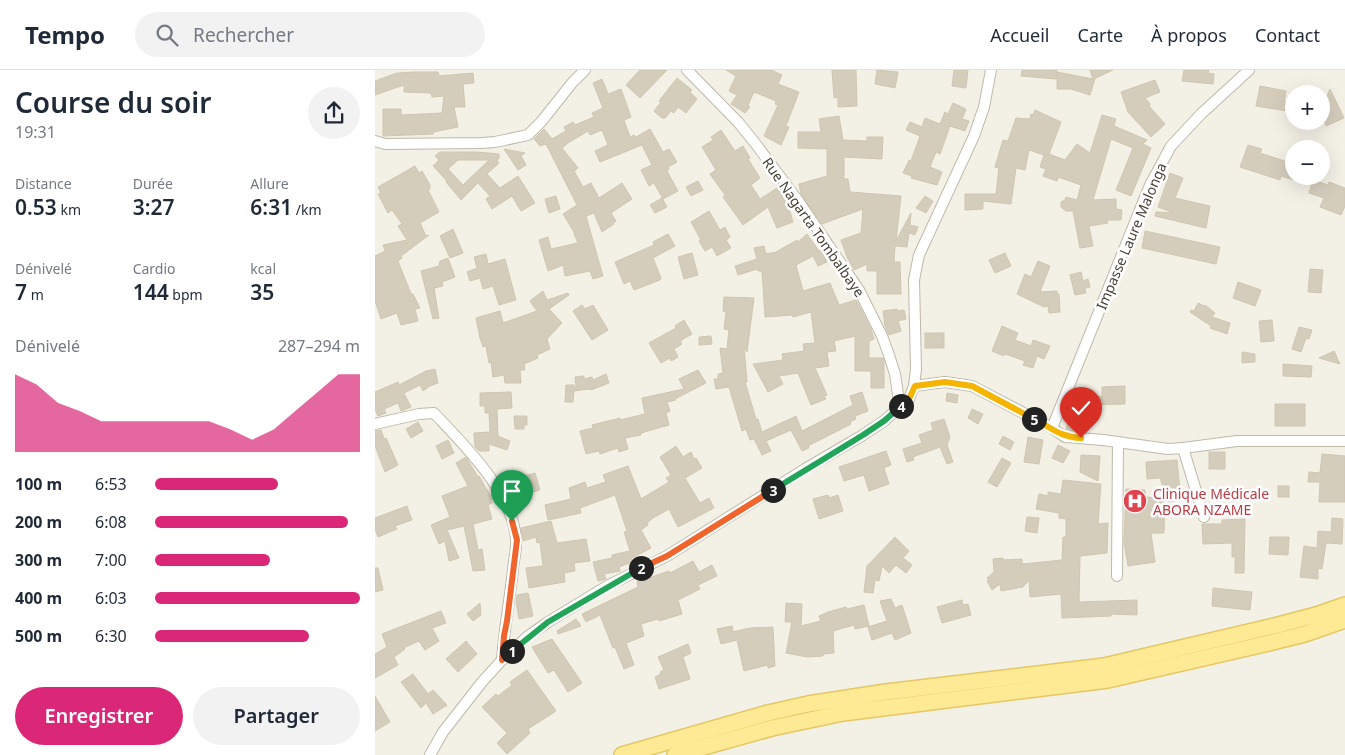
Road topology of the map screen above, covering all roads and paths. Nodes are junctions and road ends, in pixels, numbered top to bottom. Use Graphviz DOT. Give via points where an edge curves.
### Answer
graph roads {
  1 [pos="585,70"];
  2 [pos="687,70"];
  3 [pos="991,70"];
  4 [pos="1249,70"];
  5 [pos="375,141"];
  6 [pos="915,386"];
  7 [pos="900,408"];
  8 [pos="376,424"];
  9 [pos="1052,428"];
  10 [pos="1345,441"];
  11 [pos="1118,442"];
  12 [pos="1183,448"];
  13 [pos="1204,517"];
  14 [pos="1117,576"];
  15 [pos="1345,604"];
  16 [pos="1345,620"];
  17 [pos="502,660"];
  18 [pos="430,755"];
  19 [pos="622,755"];
  20 [pos="675,755"];
  1 -- 5 [label="street" via="527,135 482,143 385,144"];
  2 -- 7 [label="street, Rue Nagarta Tombalbaye" via="739,122 859,290 889,355"];
  3 -- 6 [label="street" via="974,136 919,255 914,280"];
  4 -- 9 [label="street, Impasse Laure Malonga" via="1171,146 1150,185"];
  6 -- 7 [label="street"];
  6 -- 9 [label="street" via="945,382 972,386"];
  7 -- 17 [label="street" via="863,435 667,556 607,586 548,622"];
  8 -- 17 [label="street" via="434,413 490,476 505,503 517,540"];
  9 -- 11 [label="street" via="1065,437"];
  10 -- 12 [label="street" via="1237,441"];
  11 -- 12 [label="street"];
  11 -- 14 [label="street"];
  12 -- 13 [label="street"];
  15 -- 19 [label="main road" via="1317,615 1104,666 808,704"];
  16 -- 20 [label="main road" via="1289,638 1108,680 843,713"];
  17 -- 18 [label="street" via="443,732"];
}
